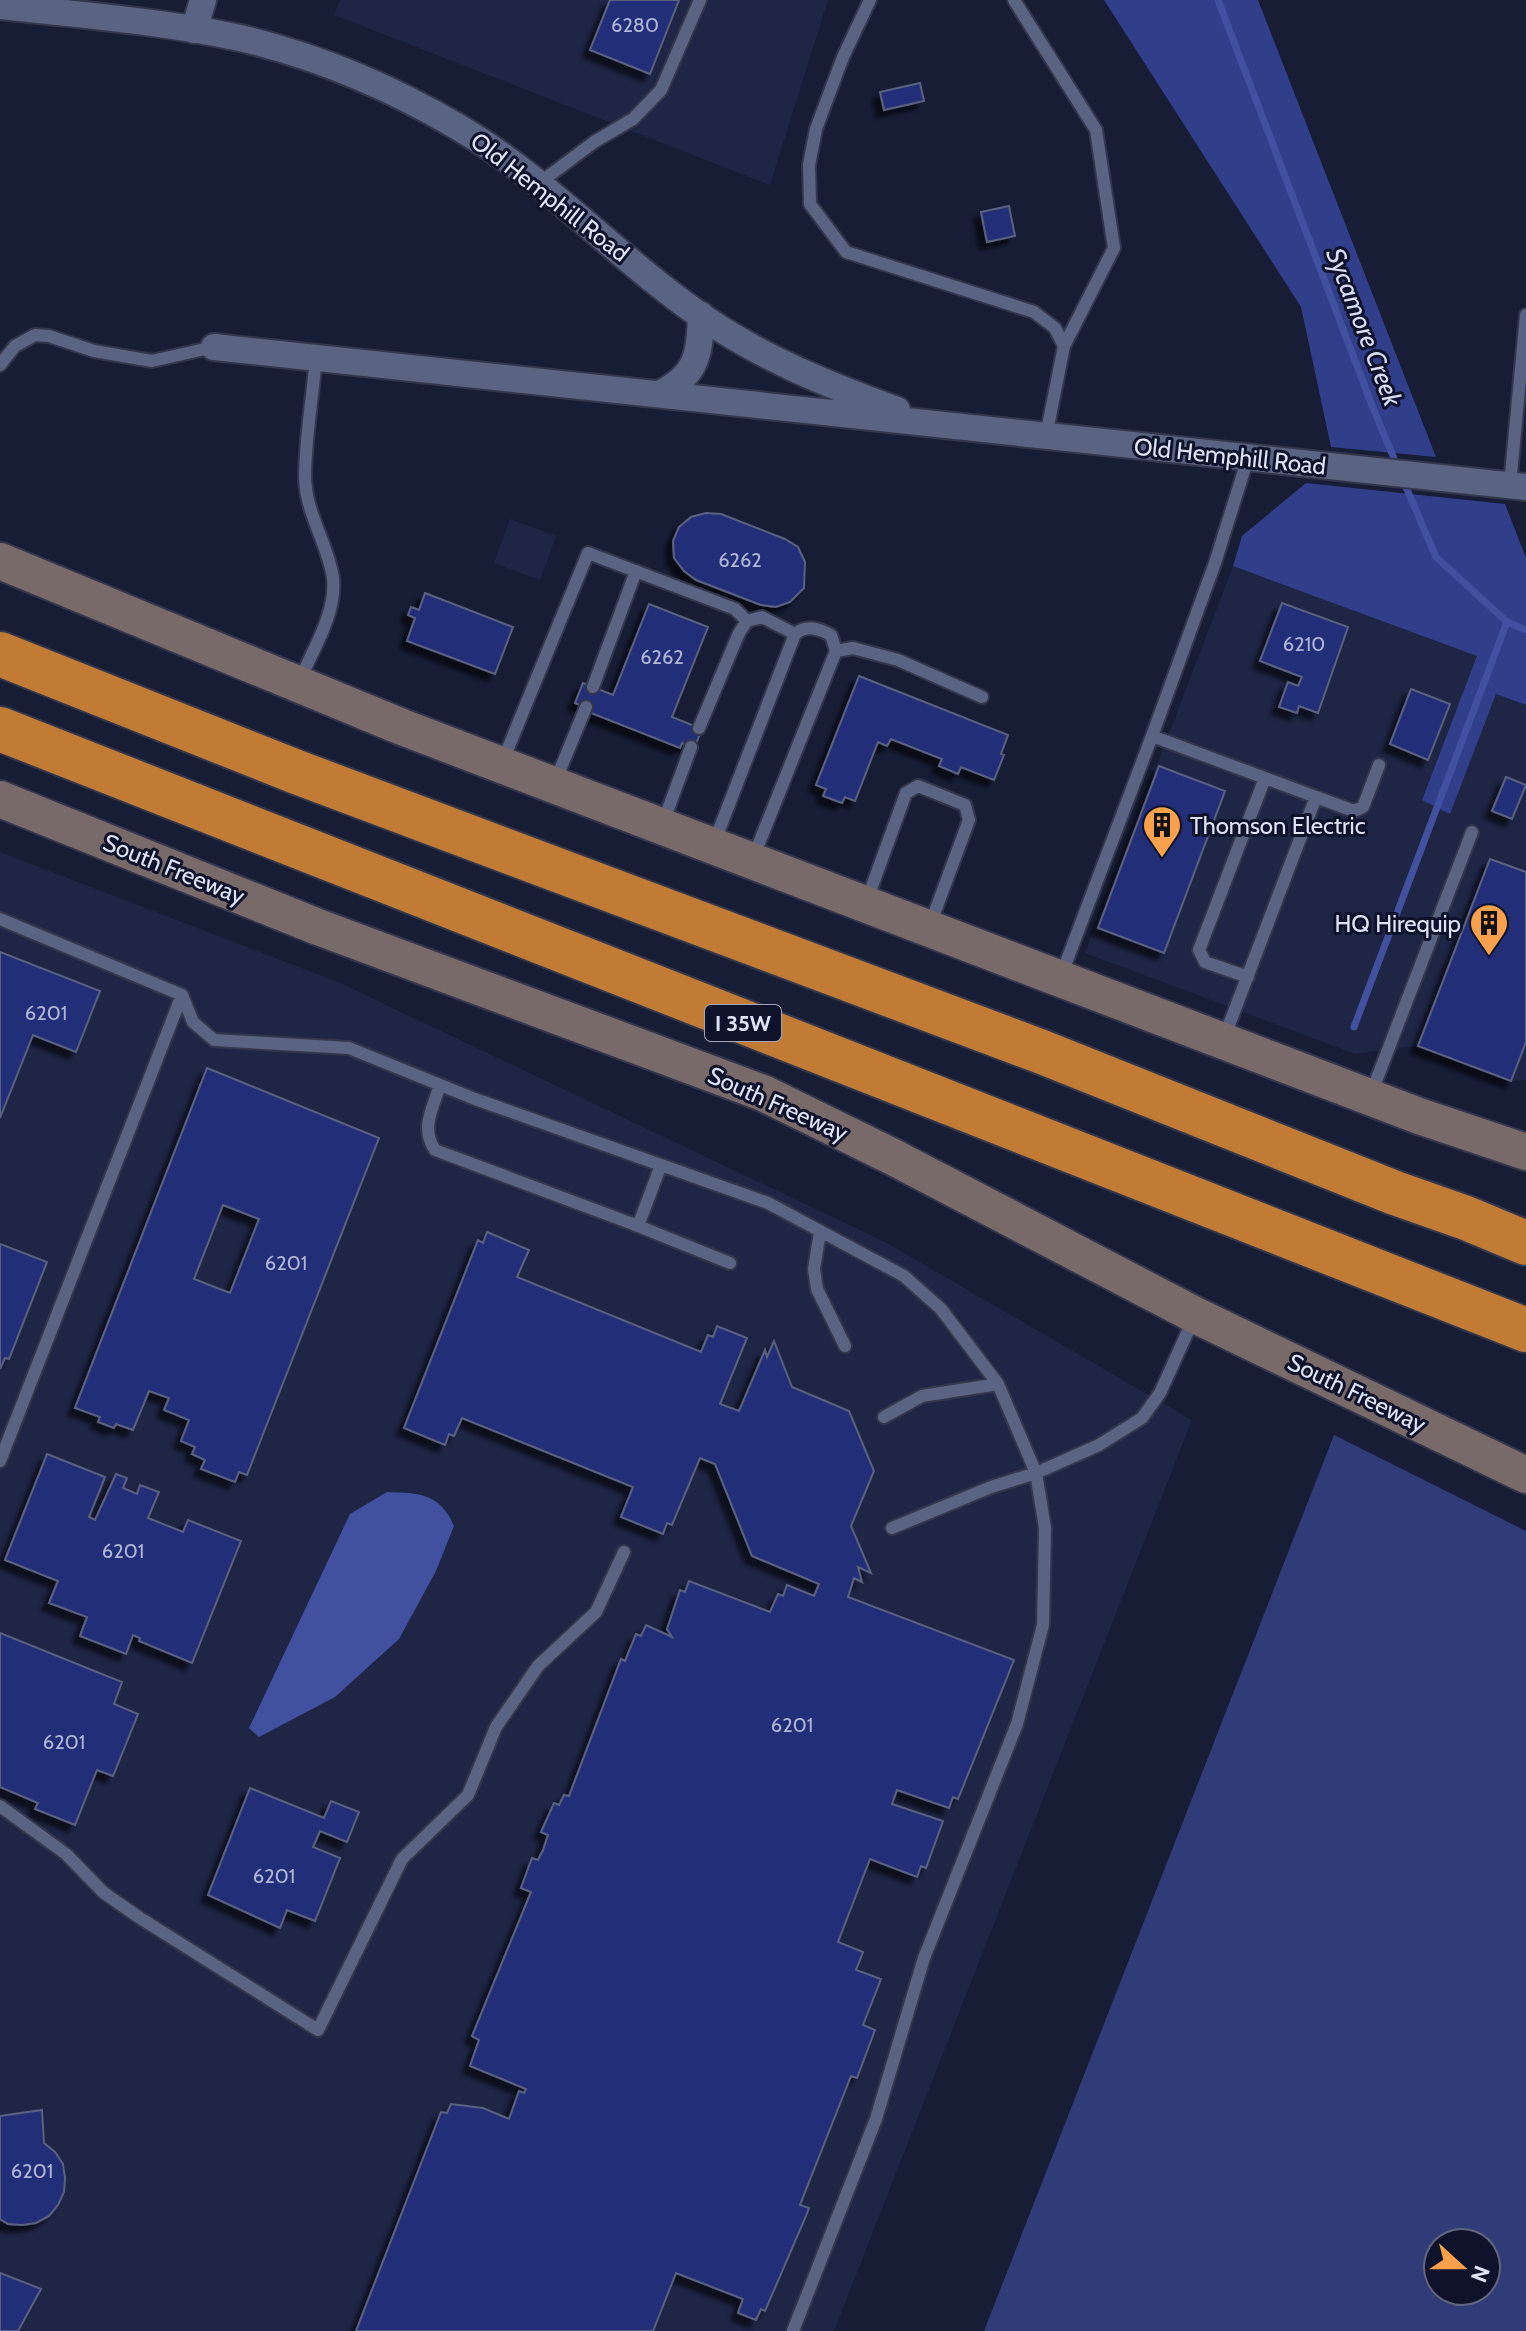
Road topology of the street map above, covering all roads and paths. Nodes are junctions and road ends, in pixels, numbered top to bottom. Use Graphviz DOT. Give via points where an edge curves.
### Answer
graph roads {
  1 [pos="203,0"];
  2 [pos="700,0"];
  3 [pos="870,0"];
  4 [pos="1014,0"];
  5 [pos="0,6"];
  6 [pos="194,30"];
  7 [pos="538,184"];
  8 [pos="701,315"];
  9 [pos="1526,315"];
  10 [pos="1064,346"];
  11 [pos="214,347"];
  12 [pos="316,356"];
  13 [pos="0,365"];
  14 [pos="661,393"];
  15 [pos="934,424"];
  16 [pos="1046,436"];
  17 [pos="1248,458"];
  18 [pos="1518,486"];
  19 [pos="0,561"];
  20 [pos="636,571"];
  21 [pos="747,621"];
  22 [pos="795,634"];
  23 [pos="836,651"];
  24 [pos="0,654"];
  25 [pos="298,684"];
  26 [pos="593,687"];
  27 [pos="982,697"];
  28 [pos="586,707"];
  29 [pos="699,728"];
  30 [pos="0,729"];
  31 [pos="1152,736"];
  32 [pos="691,747"];
  33 [pos="501,765"];
  34 [pos="1379,765"];
  35 [pos="1265,778"];
  36 [pos="553,785"];
  37 [pos="1316,797"];
  38 [pos="0,799"];
  39 [pos="662,826"];
  40 [pos="1472,832"];
  41 [pos="713,846"];
  42 [pos="752,861"];
  43 [pos="866,904"];
  44 [pos="0,919"];
  45 [pos="929,928"];
  46 [pos="1248,977"];
  47 [pos="1060,979"];
  48 [pos="182,995"];
  49 [pos="1223,1041"];
  50 [pos="440,1085"];
  51 [pos="1370,1097"];
  52 [pos="1526,1152"];
  53 [pos="661,1165"];
  54 [pos="1526,1217"];
  55 [pos="1466,1218"];
  56 [pos="638,1226"];
  57 [pos="820,1232"];
  58 [pos="1526,1243"];
  59 [pos="730,1263"];
  60 [pos="1195,1315"];
  61 [pos="1486,1315"];
  62 [pos="1526,1330"];
  63 [pos="845,1346"];
  64 [pos="1526,1351"];
  65 [pos="998,1384"];
  66 [pos="884,1417"];
  67 [pos="0,1461"];
  68 [pos="1036,1473"];
  69 [pos="1526,1475"];
  70 [pos="892,1528"];
  71 [pos="624,1552"];
  72 [pos="0,1806"];
  73 [pos="793,2331"];
  1 -- 6 [label="street"];
  2 -- 7 [label="lane" via="661,90 633,119"];
  3 -- 10 [label="lane" via="816,129 809,165 810,204 846,252 1034,312 1055,328"];
  4 -- 10 [label="lane" via="1096,130 1114,248"];
  5 -- 6 [label="street, Old Hemphill Road"];
  6 -- 7 [label="street, Old Hemphill Road" via="281,50 379,85 460,128"];
  7 -- 8 [label="street, Old Hemphill Road"];
  8 -- 14 [label="street" via="693,369 682,383"];
  8 -- 15 [label="street, Old Hemphill Road" via="808,377"];
  9 -- 18 [label="lane"];
  10 -- 16 [label="lane"];
  11 -- 12 [label="street, Old Hemphill Road"];
  11 -- 13 [label="lane" via="152,361 35,335 15,346"];
  12 -- 14 [label="street, Old Hemphill Road"];
  12 -- 25 [label="lane" via="305,479 333,591"];
  14 -- 15 [label="street, Old Hemphill Road"];
  15 -- 16 [label="street, Old Hemphill Road"];
  16 -- 17 [label="street, Old Hemphill Road"];
  17 -- 18 [label="street, Old Hemphill Road"];
  17 -- 31 [label="lane"];
  19 -- 25 [label="main road"];
  20 -- 21 [label="lane" via="735,609"];
  20 -- 26 [label="lane"];
  20 -- 33 [label="lane" via="588,553"];
  21 -- 22 [label="lane" via="762,617"];
  21 -- 29 [label="lane"];
  22 -- 23 [label="lane" via="817,628 831,635"];
  22 -- 41 [label="lane"];
  23 -- 27 [label="lane" via="853,648 898,660"];
  23 -- 42 [label="lane"];
  24 -- 55 [label="highway"];
  25 -- 33 [label="main road"];
  28 -- 36 [label="lane"];
  30 -- 61 [label="highway, I 35W"];
  31 -- 35 [label="lane"];
  31 -- 47 [label="lane"];
  32 -- 39 [label="lane"];
  33 -- 36 [label="main road"];
  34 -- 37 [label="lane" via="1363,807 1354,811"];
  35 -- 37 [label="lane"];
  35 -- 46 [label="lane" via="1199,950 1205,962"];
  36 -- 39 [label="main road"];
  37 -- 46 [label="lane"];
  38 -- 60 [label="main road, South Freeway" via="318,927 763,1093"];
  39 -- 41 [label="main road"];
  40 -- 51 [label="lane"];
  41 -- 42 [label="main road"];
  42 -- 43 [label="main road"];
  43 -- 45 [label="main road"];
  43 -- 45 [label="lane" via="906,793 918,786 965,805 969,820"];
  44 -- 48 [label="lane"];
  45 -- 47 [label="main road"];
  46 -- 49 [label="lane"];
  47 -- 49 [label="main road"];
  48 -- 50 [label="lane" via="193,1022 214,1040 349,1048"];
  48 -- 67 [label="lane"];
  49 -- 51 [label="main road"];
  50 -- 53 [label="lane"];
  50 -- 56 [label="lane" via="428,1123 428,1139 435,1150"];
  51 -- 52 [label="main road"];
  53 -- 56 [label="lane"];
  53 -- 57 [label="lane" via="768,1203"];
  54 -- 55 [label="highway" via="1514,1212"];
  55 -- 58 [label="highway"];
  56 -- 59 [label="lane"];
  57 -- 63 [label="lane" via="814,1269 817,1289"];
  57 -- 65 [label="lane" via="904,1276 941,1309"];
  60 -- 68 [label="lane" via="1160,1393 1142,1418 1099,1445"];
  60 -- 69 [label="main road, South Freeway"];
  61 -- 62 [label="highway, I 35W"];
  61 -- 64 [label="highway"];
  65 -- 66 [label="lane" via="922,1396"];
  65 -- 68 [label="lane"];
  68 -- 70 [label="lane"];
  68 -- 73 [label="lane" via="1045,1528 1043,1625 1017,1724 924,1958 876,2119"];
  71 -- 72 [label="lane" via="596,1612 538,1666 496,1727 468,1795 402,1859 318,2030 104,1893 66,1854"];
}
